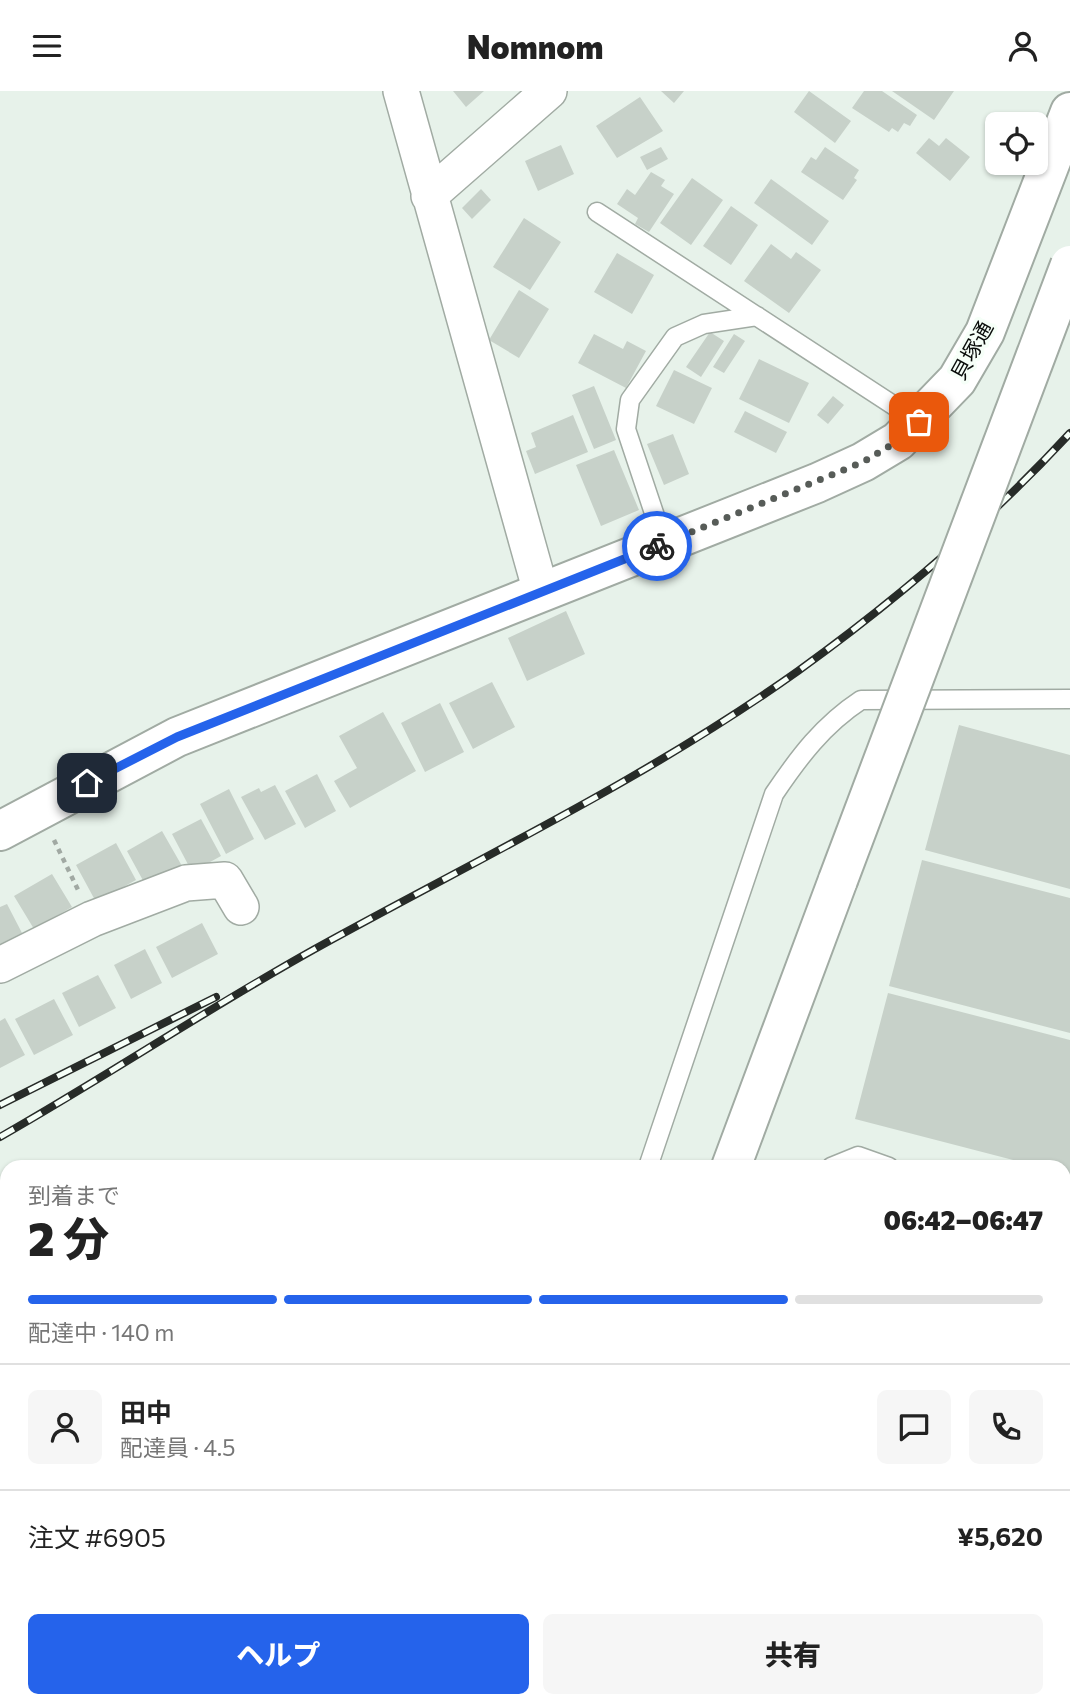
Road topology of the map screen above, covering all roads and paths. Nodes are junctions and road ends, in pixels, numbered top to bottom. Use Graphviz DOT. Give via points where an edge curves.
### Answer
graph roads {
  1 [pos="401,91"];
  2 [pos="549,91"];
  3 [pos="1070,112"];
  4 [pos="429,195"];
  5 [pos="597,212"];
  6 [pos="1070,265"];
  7 [pos="757,316"];
  8 [pos="919,422"];
  9 [pos="664,544"];
  10 [pos="541,592"];
  11 [pos="1070,699"];
  12 [pos="0,831"];
  13 [pos="53,839"];
  14 [pos="241,907"];
  15 [pos="92,919"];
  16 [pos="0,965"];
  17 [pos="650,1160"];
  18 [pos="734,1160"];
  19 [pos="848,1160"];
  20 [pos="869,1160"];
  1 -- 4 [label="street"];
  2 -- 4 [label="street"];
  3 -- 8 [label="street, 貝塚通" via="985,332 957,380"];
  4 -- 10 [label="street"];
  5 -- 7 [label="lane"];
  6 -- 18 [label="street, bridge"];
  7 -- 8 [label="lane"];
  7 -- 9 [label="lane" via="704,324 675,337 630,400 626,429"];
  8 -- 9 [label="street, 貝塚通" via="863,462"];
  9 -- 10 [label="street, 貝塚通"];
  10 -- 12 [label="street, 貝塚通" via="177,737"];
  11 -- 17 [label="lane" via="861,700 808,744 774,794"];
  13 -- 15 [label="path"];
  14 -- 15 [label="street" via="225,880 186,883"];
  15 -- 16 [label="street"];
  19 -- 20 [label="lane" via="858,1156"];
}
